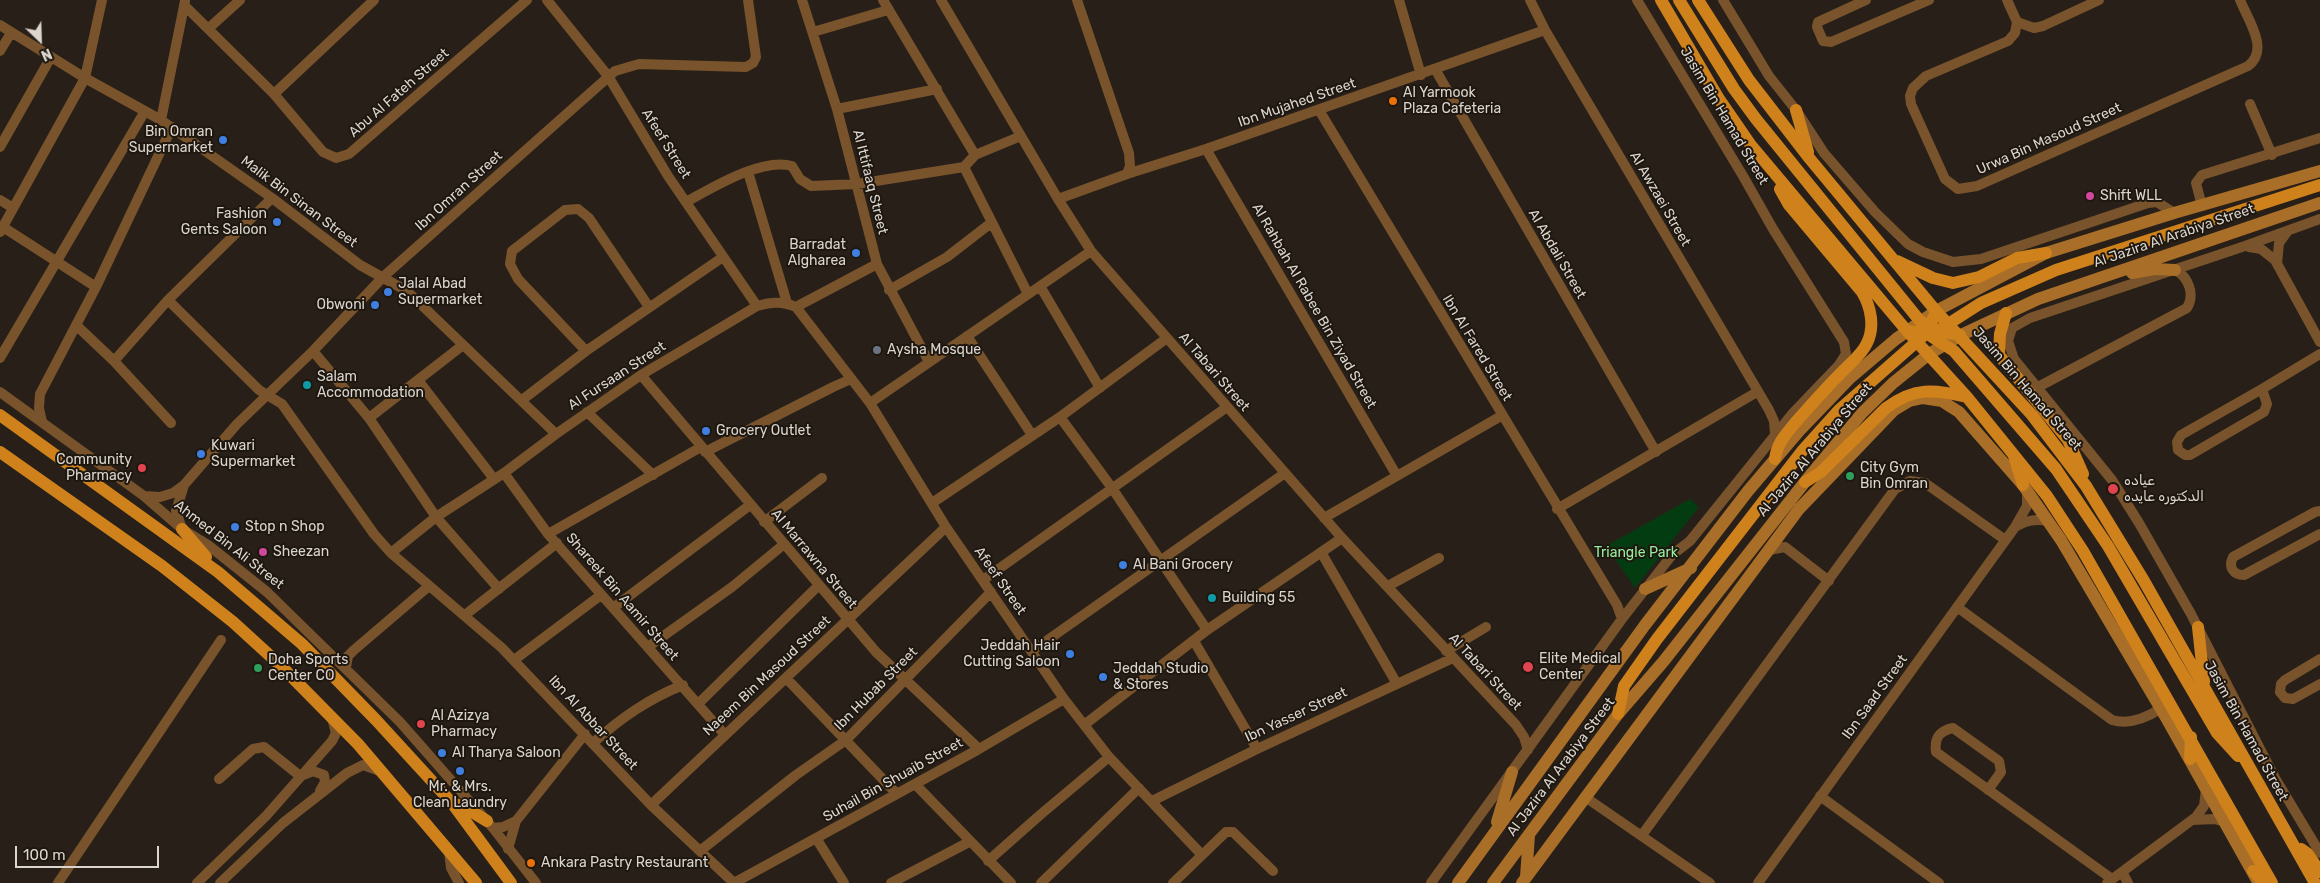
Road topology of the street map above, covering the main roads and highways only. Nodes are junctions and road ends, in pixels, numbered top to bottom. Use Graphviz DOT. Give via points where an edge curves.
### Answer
graph roads {
  1 [pos="1661,0"];
  2 [pos="1679,0"];
  3 [pos="1701,3"];
  4 [pos="1796,110"];
  5 [pos="1810,159"];
  6 [pos="2320,171"];
  7 [pos="1775,175"];
  8 [pos="2320,185"];
  9 [pos="2320,203"];
  10 [pos="2046,253"];
  11 [pos="1891,257"];
  12 [pos="2175,270"];
  13 [pos="2110,274"];
  14 [pos="1936,310"];
  15 [pos="2006,313"];
  16 [pos="1907,331"];
  17 [pos="1933,332"];
  18 [pos="1960,335"];
  19 [pos="1929,354"];
  20 [pos="1968,397"];
  21 [pos="0,416"];
  22 [pos="0,452"];
  23 [pos="2014,454"];
  24 [pos="1775,459"];
  25 [pos="1805,482"];
  26 [pos="2086,486"];
  27 [pos="2025,489"];
  28 [pos="182,529"];
  29 [pos="1748,553"];
  30 [pos="1691,568"];
  31 [pos="218,572"];
  32 [pos="1748,580"];
  33 [pos="1645,589"];
  34 [pos="2198,627"];
  35 [pos="2205,689"];
  36 [pos="1618,714"];
  37 [pos="2191,737"];
  38 [pos="2190,759"];
  39 [pos="2248,765"];
  40 [pos="1512,772"];
  41 [pos="452,802"];
  42 [pos="490,825"];
  43 [pos="1494,833"];
  44 [pos="1530,833"];
  45 [pos="2291,841"];
  46 [pos="2253,871"];
  47 [pos="2320,872"];
  48 [pos="1524,880"];
  49 [pos="476,883"];
  50 [pos="511,883"];
  51 [pos="1458,883"];
  52 [pos="1493,883"];
  53 [pos="2258,883"];
  54 [pos="2264,883"];
  55 [pos="2272,883"];
  56 [pos="2315,883"];
  1 -- 7 [label="main road, Jasim Bin Hamad Street" via="1719,99"];
  2 -- 17 [label="main road" via="1756,119"];
  3 -- 5 [label="main road" via="1749,80"];
  4 -- 5 [label="main road"];
  5 -- 11 [label="main road"];
  6 -- 10 [label="main road, Al Jazira Al Arabiya Street"];
  7 -- 16 [label="main road, Jasim Bin Hamad Street"];
  7 -- 24 [label="main road" via="1789,205 1862,292 1872,319 1864,349 1783,437"];
  8 -- 17 [label="main road" via="2056,270 1988,300"];
  9 -- 13 [label="main road, Al Jazira Al Arabiya Street"];
  10 -- 11 [label="main road" via="2017,258 1969,280 1953,283 1932,278"];
  10 -- 14 [label="main road, Al Jazira Al Arabiya Street"];
  11 -- 14 [label="main road"];
  12 -- 13 [label="main road"];
  13 -- 15 [label="main road, Al Jazira Al Arabiya Street"];
  14 -- 17 [label="main road"];
  15 -- 18 [label="main road, Al Jazira Al Arabiya Street"];
  15 -- 26 [label="main road" via="2000,334 2000,355 2068,440"];
  16 -- 17 [label="main road, Al Jazira Al Arabiya Street"];
  16 -- 24 [label="main road, Al Jazira Al Arabiya Street" via="1849,379"];
  17 -- 18 [label="main road, Jasim Bin Hamad Street"];
  17 -- 19 [label="main road"];
  17 -- 19 [label="main road, Al Jazira Al Arabiya Street"];
  17 -- 36 [label="main road" via="1838,410 1803,450 1624,686"];
  17 -- 39 [label="main road" via="1960,357 2070,487 2217,733"];
  18 -- 26 [label="main road, Jasim Bin Hamad Street" via="2032,415"];
  19 -- 20 [label="main road"];
  19 -- 25 [label="main road, Al Jazira Al Arabiya Street" via="1873,401"];
  20 -- 23 [label="main road"];
  20 -- 25 [label="main road" via="1927,390 1896,400 1820,472"];
  21 -- 31 [label="main road, Ahmed Bin Ali Street"];
  22 -- 49 [label="main road" via="162,566 272,658 382,772"];
  23 -- 27 [label="main road"];
  23 -- 37 [label="main road" via="2048,496 2083,551"];
  24 -- 30 [label="main road, Al Jazira Al Arabiya Street"];
  25 -- 29 [label="main road, Al Jazira Al Arabiya Street"];
  26 -- 35 [label="main road, Jasim Bin Hamad Street"];
  27 -- 32 [label="main road, Al Jazira Al Arabiya Street" via="1958,412 1942,401 1924,398 1902,404 1807,499"];
  27 -- 38 [label="main road" via="2048,521"];
  28 -- 31 [label="main road"];
  29 -- 32 [label="main road"];
  29 -- 36 [label="main road, Al Jazira Al Arabiya Street"];
  30 -- 33 [label="main road"];
  30 -- 43 [label="main road, Al Jazira Al Arabiya Street" via="1645,625"];
  31 -- 41 [label="main road, Ahmed Bin Ali Street" via="302,644"];
  32 -- 48 [label="main road, Al Jazira Al Arabiya Street"];
  34 -- 35 [label="main road"];
  35 -- 39 [label="main road, Jasim Bin Hamad Street"];
  36 -- 44 [label="main road, Al Jazira Al Arabiya Street"];
  37 -- 38 [label="main road"];
  37 -- 55 [label="main road"];
  38 -- 46 [label="main road"];
  39 -- 45 [label="main road, Jasim Bin Hamad Street"];
  40 -- 43 [label="main road"];
  41 -- 42 [label="main road"];
  41 -- 50 [label="main road, Ahmed Bin Ali Street"];
  43 -- 51 [label="main road, Al Jazira Al Arabiya Street"];
  44 -- 48 [label="main road"];
  44 -- 52 [label="main road, Al Jazira Al Arabiya Street"];
  45 -- 47 [label="main road" via="2308,854"];
  45 -- 56 [label="main road, Jasim Bin Hamad Street"];
  46 -- 53 [label="main road"];
  46 -- 54 [label="main road"];
}
